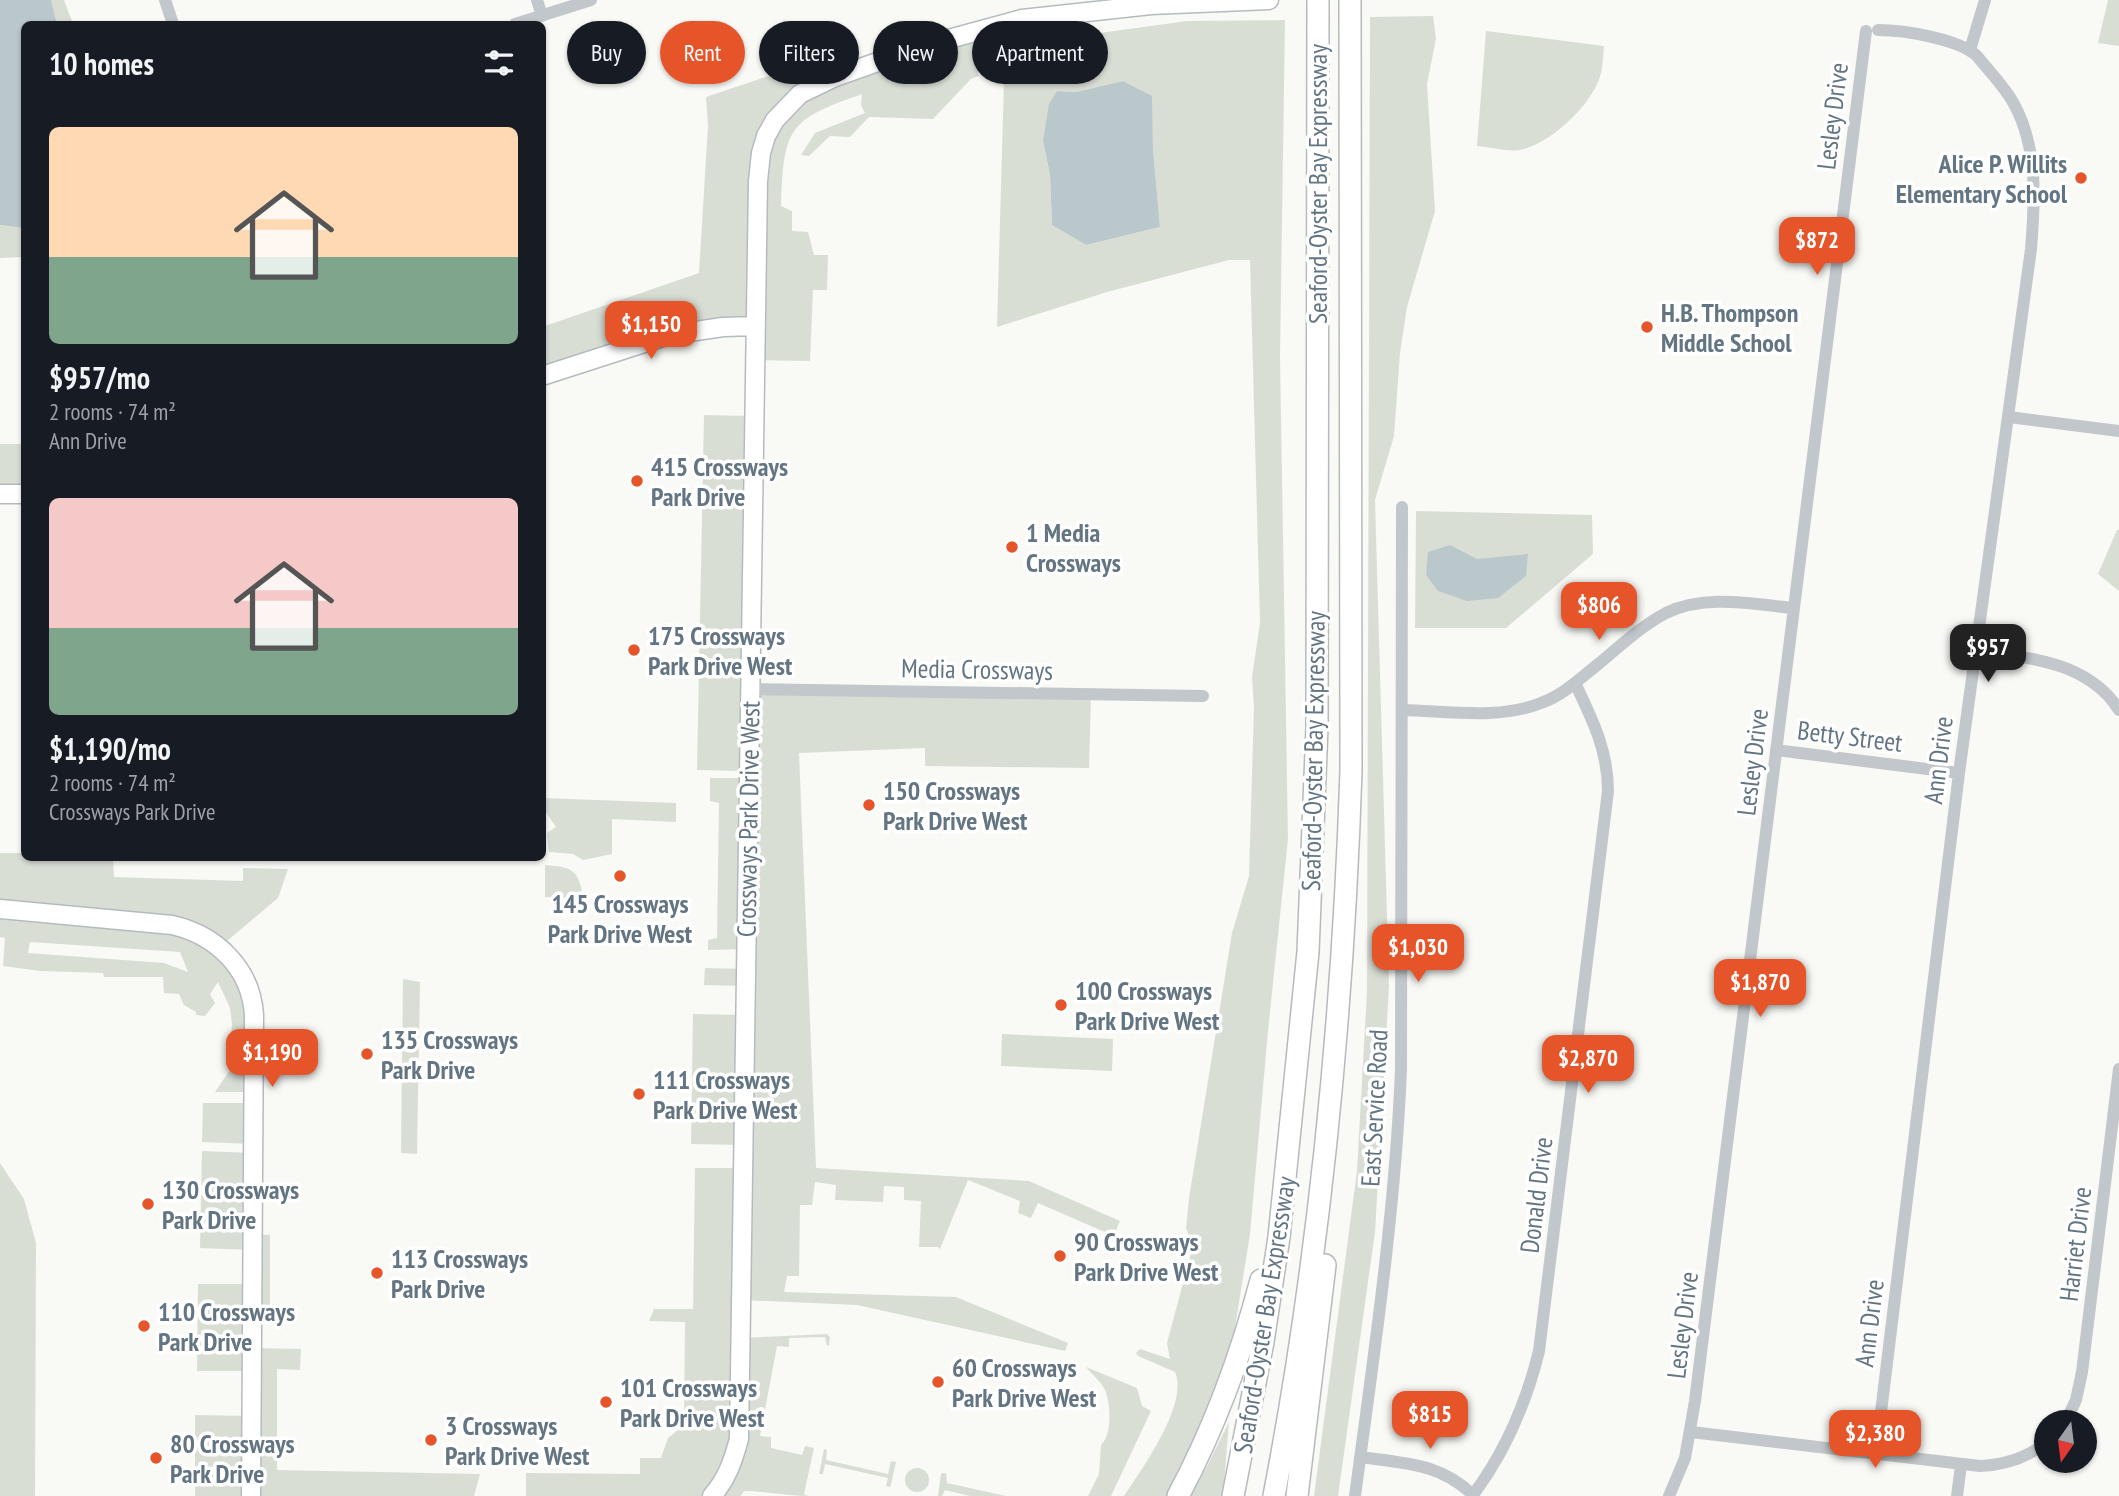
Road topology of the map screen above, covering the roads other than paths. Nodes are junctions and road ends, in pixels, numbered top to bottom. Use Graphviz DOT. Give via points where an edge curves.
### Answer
graph roads {
  1 [pos="165,0"];
  2 [pos="537,0"];
  3 [pos="591,0"];
  4 [pos="1269,0"];
  5 [pos="1318,0"];
  6 [pos="1984,0"];
  7 [pos="1157,3"];
  8 [pos="1350,11"];
  9 [pos="542,16"];
  10 [pos="172,21"];
  11 [pos="525,21"];
  12 [pos="1970,50"];
  13 [pos="755,326"];
  14 [pos="546,375"];
  15 [pos="2008,418"];
  16 [pos="2119,431"];
  17 [pos="0,494"];
  18 [pos="21,494"];
  19 [pos="1402,507"];
  20 [pos="1793,608"];
  21 [pos="1975,651"];
  22 [pos="1575,682"];
  23 [pos="750,689"];
  24 [pos="1203,696"];
  25 [pos="1403,710"];
  26 [pos="2119,710"];
  27 [pos="1776,750"];
  28 [pos="1959,773"];
  29 [pos="0,909"];
  30 [pos="1308,953"];
  31 [pos="1339,1009"];
  32 [pos="2119,1069"];
  33 [pos="2071,1410"];
  34 [pos="1691,1432"];
  35 [pos="2034,1452"];
  36 [pos="1876,1453"];
  37 [pos="1360,1457"];
  38 [pos="1961,1465"];
  39 [pos="251,1496"];
  40 [pos="712,1496"];
  41 [pos="1178,1496"];
  42 [pos="1233,1496"];
  43 [pos="1274,1496"];
  44 [pos="1297,1496"];
  45 [pos="1355,1496"];
  46 [pos="1474,1496"];
  47 [pos="1670,1496"];
  48 [pos="1957,1496"];
  1 -- 10 [label="street"];
  2 -- 9 [label="street"];
  3 -- 9 [label="street"];
  4 -- 7 [label="street, Crossways Park Drive West"];
  5 -- 30 [label="highway, Seaford-Oyster Bay Expressway" via="1317,727"];
  6 -- 12 [label="street"];
  7 -- 13 [label="street, Crossways Park Drive West" via="1022,19 970,32 835,76 800,94 775,120 761,153"];
  8 -- 31 [label="highway, Seaford-Oyster Bay Expressway" via="1351,771"];
  9 -- 11 [label="street"];
  12 -- 15 [label="street, Ann Drive" via="2014,103 2033,170 2031,249"];
  12 -- 20 [label="street, Lesley Drive" via="1923,35 1872,30"];
  13 -- 14 [label="street" via="669,335"];
  13 -- 23 [label="street, Crossways Park Drive West"];
  15 -- 16 [label="street"];
  15 -- 21 [label="street, Ann Drive"];
  17 -- 18 [label="street"];
  19 -- 25 [label="street, East Service Road"];
  20 -- 22 [label="street" via="1708,602 1680,608 1637,632"];
  20 -- 27 [label="street, Lesley Drive"];
  21 -- 26 [label="street" via="2062,666 2096,686"];
  21 -- 28 [label="street, Ann Drive"];
  22 -- 25 [label="street" via="1542,703 1520,710"];
  22 -- 46 [label="street, Donald Drive" via="1604,747 1608,791 1541,1337 1530,1386 1511,1434"];
  23 -- 24 [label="street, Media Crossways"];
  23 -- 40 [label="street, Crossways Park Drive West" via="738,1439 732,1466"];
  25 -- 37 [label="street, East Service Road" via="1398,1148"];
  27 -- 28 [label="street, Betty Street"];
  27 -- 34 [label="street, Lesley Drive"];
  28 -- 36 [label="street, Ann Drive"];
  29 -- 39 [label="street" via="191,930 225,951 248,988 254,1015"];
  30 -- 41 [label="highway" via="1262,1274 1227,1392"];
  30 -- 42 [label="highway, Seaford-Oyster Bay Expressway" via="1279,1237"];
  31 -- 43 [label="highway, Seaford-Oyster Bay Expressway" via="1318,1220"];
  31 -- 44 [label="highway" via="1332,1195"];
  32 -- 33 [label="street, Harriet Drive" via="2082,1372"];
  34 -- 36 [label="street"];
  34 -- 47 [label="street, Lesley Drive"];
  35 -- 38 [label="street" via="2013,1461"];
  36 -- 38 [label="street"];
  37 -- 45 [label="street, East Service Road"];
  37 -- 46 [label="street" via="1438,1470"];
  38 -- 48 [label="street"];
}
